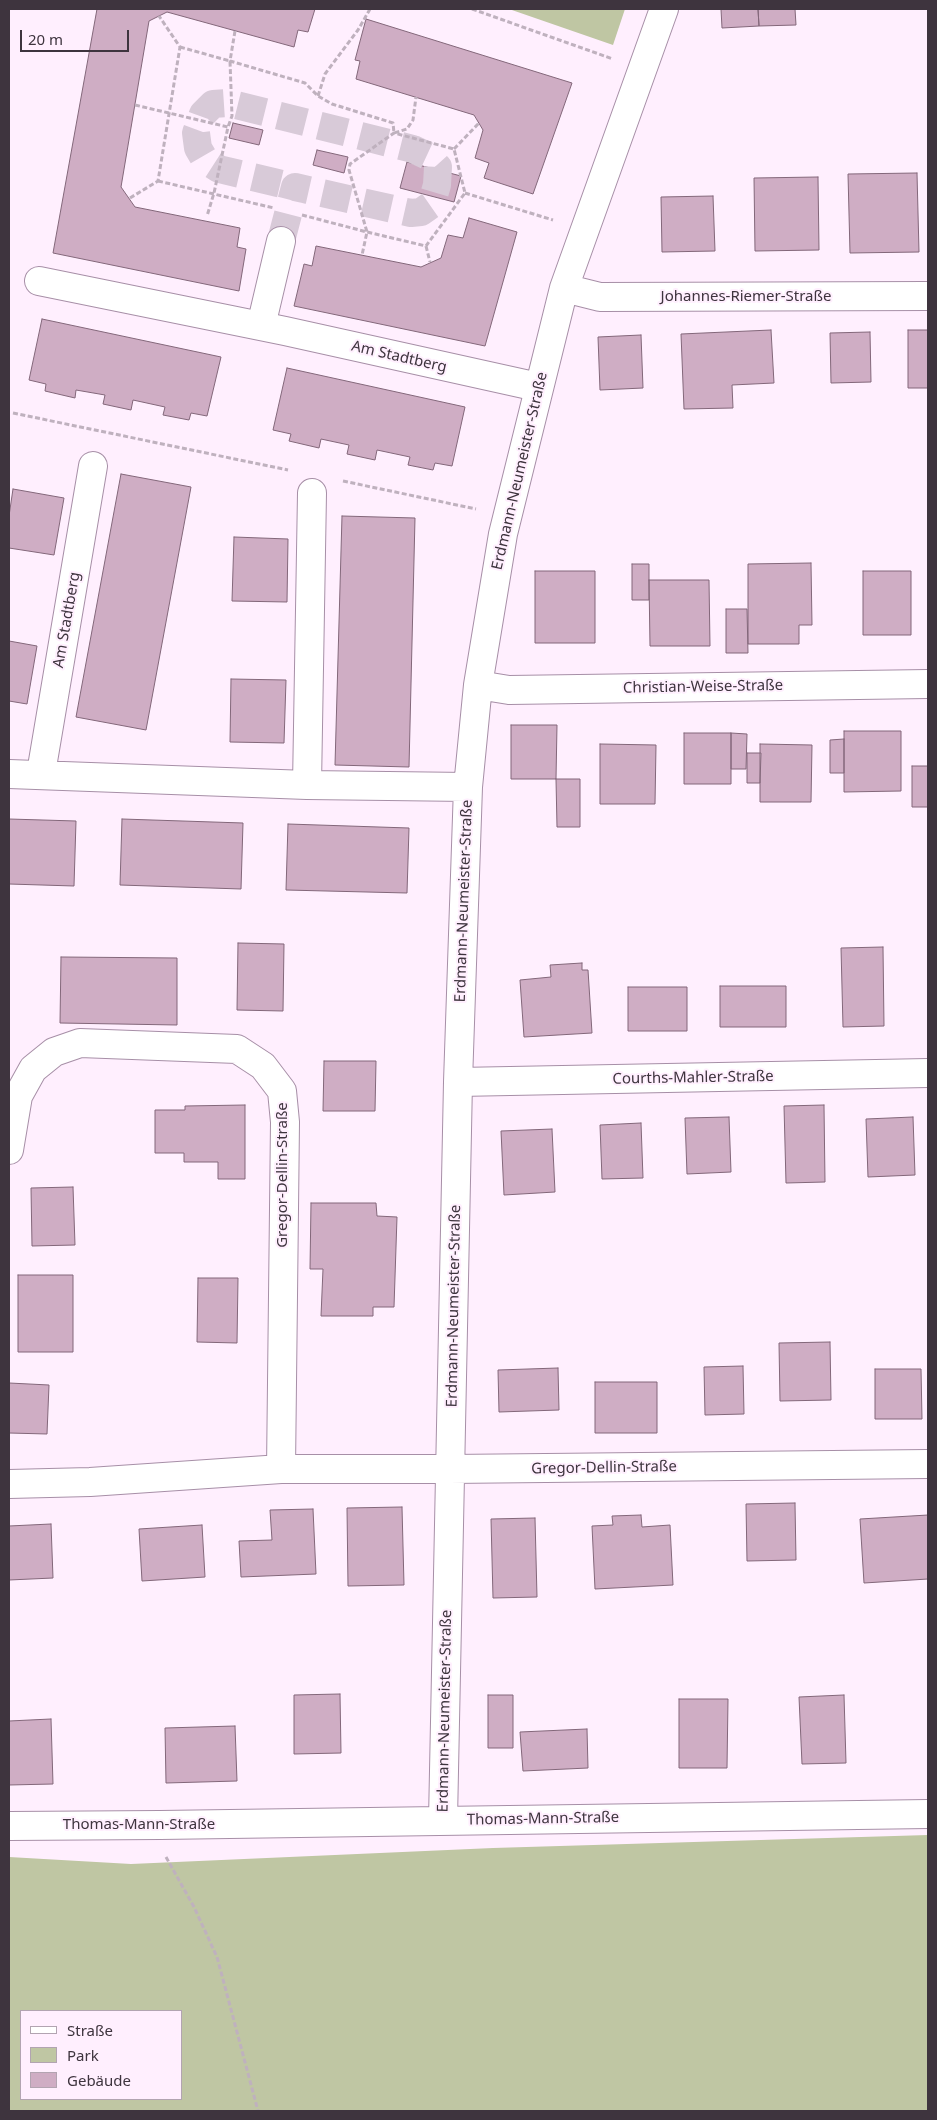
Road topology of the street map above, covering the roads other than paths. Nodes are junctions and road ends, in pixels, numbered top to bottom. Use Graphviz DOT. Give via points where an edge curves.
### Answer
graph roads {
  1 [pos="664,9"];
  2 [pos="282,241"];
  3 [pos="39,281"];
  4 [pos="564,288"];
  5 [pos="928,296"];
  6 [pos="261,326"];
  7 [pos="538,387"];
  8 [pos="93,466"];
  9 [pos="312,493"];
  10 [pos="928,684"];
  11 [pos="478,685"];
  12 [pos="40,773"];
  13 [pos="9,774"];
  14 [pos="306,784"];
  15 [pos="468,787"];
  16 [pos="928,1073"];
  17 [pos="458,1082"];
  18 [pos="9,1150"];
  19 [pos="928,1464"];
  20 [pos="281,1469"];
  21 [pos="450,1470"];
  22 [pos="9,1484"];
  23 [pos="928,1814"];
  24 [pos="443,1820"];
  25 [pos="9,1826"];
  1 -- 4 [label="street, Erdmann-Neumeister-Straße"];
  2 -- 6 [label="street"];
  3 -- 6 [label="street, Am Stadtberg"];
  4 -- 5 [label="street, Johannes-Riemer-Straße" via="600,297"];
  4 -- 7 [label="street, Erdmann-Neumeister-Straße"];
  6 -- 7 [label="street, Am Stadtberg"];
  7 -- 11 [label="street, Erdmann-Neumeister-Straße" via="502,534"];
  8 -- 12 [label="street, Am Stadtberg"];
  9 -- 14 [label="street"];
  10 -- 11 [label="street, Christian-Weise-Straße" via="510,690"];
  11 -- 15 [label="street, Erdmann-Neumeister-Straße"];
  12 -- 13 [label="street"];
  12 -- 14 [label="street"];
  14 -- 15 [label="street"];
  15 -- 17 [label="street, Erdmann-Neumeister-Straße"];
  16 -- 17 [label="street, Courths-Mahler-Straße"];
  17 -- 21 [label="street, Erdmann-Neumeister-Straße"];
  18 -- 20 [label="street, Gregor-Dellin-Straße" via="18,1096 33,1069 54,1052 80,1043 237,1049 263,1066 282,1091 285,1122"];
  19 -- 21 [label="street, Gregor-Dellin-Straße"];
  20 -- 21 [label="street, Gregor-Dellin-Straße"];
  20 -- 22 [label="street, Gregor-Dellin-Straße"];
  21 -- 24 [label="street, Erdmann-Neumeister-Straße"];
  23 -- 24 [label="street, Thomas-Mann-Straße"];
  24 -- 25 [label="street, Thomas-Mann-Straße"];
}
